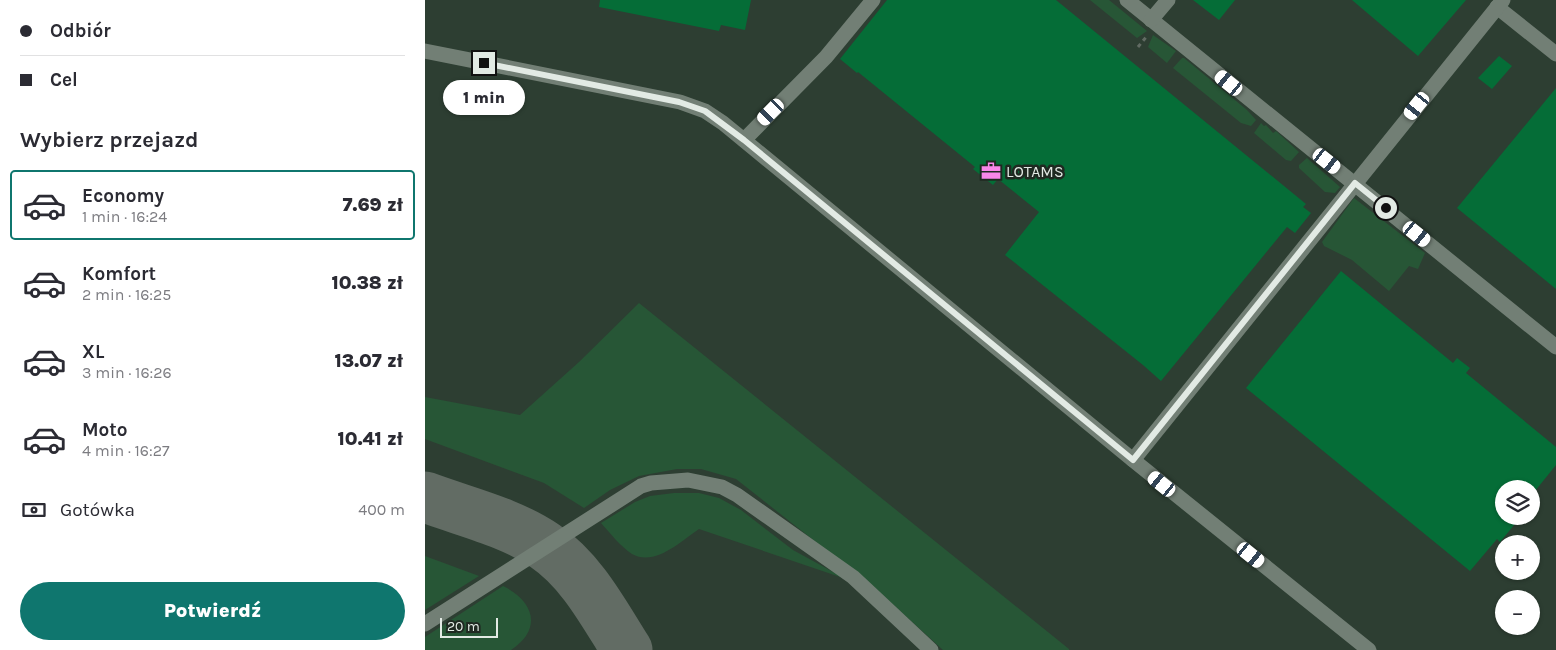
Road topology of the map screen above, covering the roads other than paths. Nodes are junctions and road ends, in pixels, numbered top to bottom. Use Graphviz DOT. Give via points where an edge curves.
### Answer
graph roads {
  1 [pos="873,0"];
  2 [pos="1127,0"];
  3 [pos="1168,0"];
  4 [pos="1500,4"];
  5 [pos="1151,20"];
  6 [pos="425,51"];
  7 [pos="1556,54"];
  8 [pos="744,140"];
  9 [pos="1355,183"];
  10 [pos="1556,347"];
  11 [pos="1133,460"];
  12 [pos="425,624"];
  13 [pos="931,650"];
  14 [pos="1369,650"];
  1 -- 8 [label="lane" via="826,58"];
  2 -- 5 [label="lane"];
  3 -- 5 [label="lane"];
  4 -- 7 [label="lane"];
  4 -- 9 [label="lane"];
  5 -- 9 [label="lane"];
  6 -- 8 [label="lane" via="679,102 705,111"];
  8 -- 11 [label="lane"];
  9 -- 10 [label="lane"];
  9 -- 11 [label="lane"];
  11 -- 14 [label="lane"];
  12 -- 13 [label="lane" via="641,486 688,480 722,487 737,495 853,577"];
}
